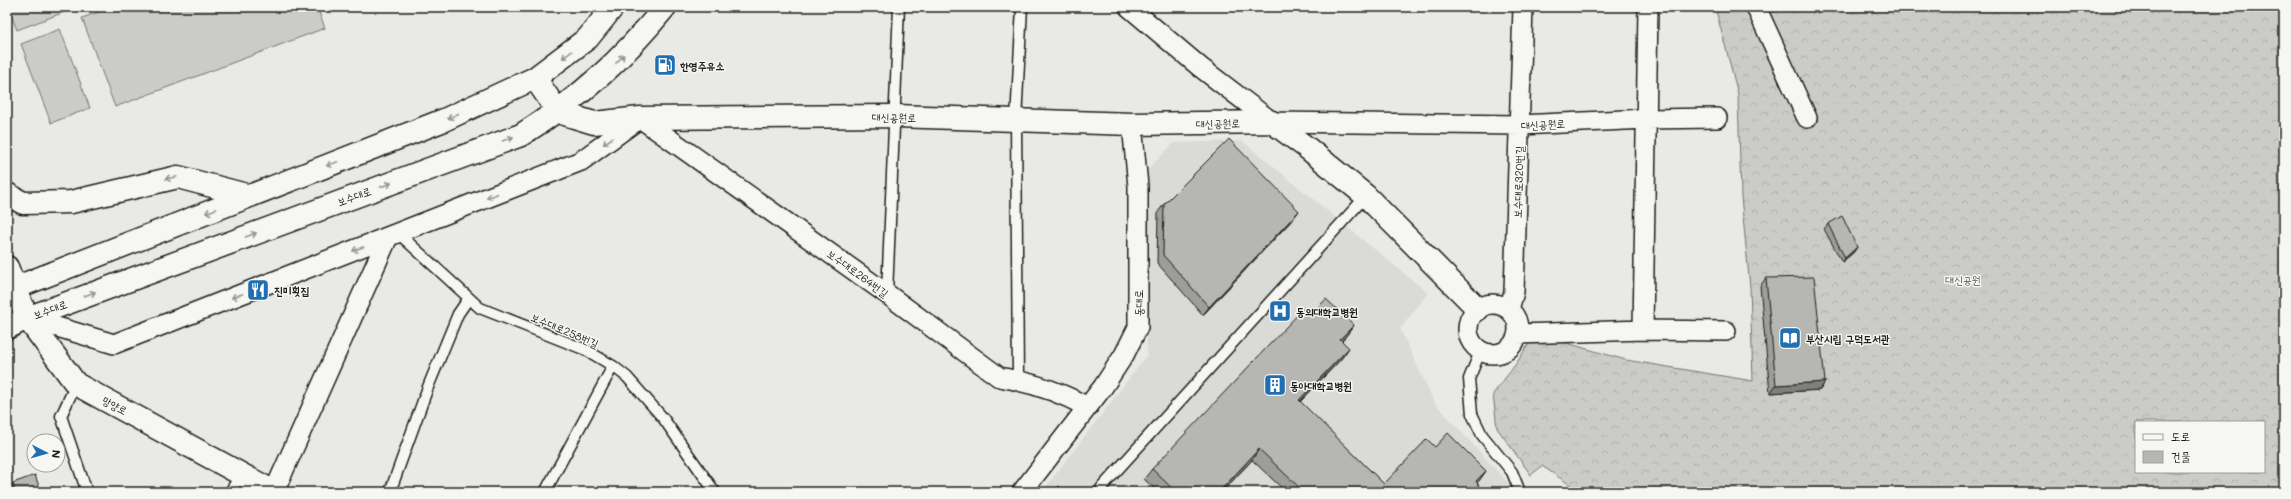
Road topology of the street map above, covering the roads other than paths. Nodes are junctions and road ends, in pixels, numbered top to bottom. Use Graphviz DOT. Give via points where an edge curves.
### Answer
graph roads {
  1 [pos="599,7"];
  2 [pos="613,7"];
  3 [pos="665,7"];
  4 [pos="899,7"];
  5 [pos="1022,7"];
  6 [pos="1130,7"];
  7 [pos="1523,7"];
  8 [pos="1648,7"];
  9 [pos="1756,7"];
  10 [pos="588,38"];
  11 [pos="535,78"];
  12 [pos="558,112"];
  13 [pos="895,116"];
  14 [pos="640,118"];
  15 [pos="1717,118"];
  16 [pos="1807,118"];
  17 [pos="1646,119"];
  18 [pos="1016,120"];
  19 [pos="1272,122"];
  20 [pos="1132,124"];
  21 [pos="1520,125"];
  22 [pos="7,194"];
  23 [pos="250,196"];
  24 [pos="1366,196"];
  25 [pos="393,235"];
  26 [pos="9,281"];
  27 [pos="887,294"];
  28 [pos="469,298"];
  29 [pos="1478,309"];
  30 [pos="1508,309"];
  31 [pos="27,318"];
  32 [pos="7,328"];
  33 [pos="1643,330"];
  34 [pos="1726,330"];
  35 [pos="1518,334"];
  36 [pos="1480,352"];
  37 [pos="613,366"];
  38 [pos="1018,380"];
  39 [pos="76,384"];
  40 [pos="1087,407"];
  41 [pos="242,473"];
  42 [pos="87,492"];
  43 [pos="230,492"];
  44 [pos="274,492"];
  45 [pos="390,492"];
  46 [pos="545,492"];
  47 [pos="715,492"];
  48 [pos="1022,492"];
  49 [pos="1100,492"];
  50 [pos="1520,492"];
  1 -- 10 [label="main road"];
  2 -- 10 [label="main road"];
  12 -- 3 [label="main road, 보수대로, one-way" via="618,62"];
  4 -- 13 [label="lane"];
  5 -- 18 [label="lane"];
  6 -- 19 [label="street, 대신공원로" via="1200,67"];
  7 -- 21 [label="street, 보수대로320번길"];
  8 -- 17 [label="street"];
  9 -- 16 [label="street"];
  10 -- 11 [label="main road, one-way"];
  11 -- 12 [label="main road"];
  11 -- 23 [label="main road, one-way" via="444,120"];
  12 -- 14 [label="main road, 대신공원로" via="594,123"];
  31 -- 12 [label="main road, 보수대로, one-way" via="521,135"];
  13 -- 14 [label="main road, 대신공원로"];
  13 -- 18 [label="main road, 대신공원로"];
  13 -- 27 [label="lane"];
  14 -- 25 [label="street, one-way" via="581,161"];
  14 -- 27 [label="street, 보수대로264번길"];
  15 -- 17 [label="street, 대신공원로"];
  17 -- 21 [label="street, 대신공원로"];
  17 -- 33 [label="street"];
  18 -- 20 [label="main road, 대신공원로"];
  18 -- 38 [label="lane"];
  19 -- 20 [label="main road, 대신공원로"];
  19 -- 21 [label="street, 대신공원로"];
  19 -- 24 [label="main road, 대신공원로"];
  20 -- 40 [label="street, 동대로" via="1138,186 1138,327 1124,355"];
  21 -- 30 [label="street, 보수대로320번길" via="1514,292"];
  23 -- 22 [label="main road, one-way" via="178,177 71,202 23,202"];
  23 -- 26 [label="main road, one-way"];
  24 -- 29 [label="main road, 대신공원로"];
  24 -- 49 [label="lane" via="1189,389"];
  25 -- 28 [label="lane, 보수대로258번길"];
  25 -- 31 [label="street, one-way" via="114,344"];
  25 -- 44 [label="street"];
  26 -- 31 [label="main road, 망양로"];
  27 -- 38 [label="street, 보수대로264번길" via="999,377"];
  28 -- 37 [label="lane, 보수대로258번길" via="480,308 586,350"];
  28 -- 45 [label="lane" via="458,314 428,387"];
  29 -- 30 [label="street" via="1493,304"];
  29 -- 36 [label="street" via="1470,319 1468,331 1471,343"];
  30 -- 35 [label="street" via="1517,320"];
  31 -- 32 [label="main road, 보수대로"];
  31 -- 39 [label="main road, 망양로"];
  33 -- 34 [label="street"];
  33 -- 35 [label="street"];
  35 -- 36 [label="street" via="1510,348 1496,355"];
  36 -- 50 [label="lane" via="1469,379 1472,414 1482,436 1512,472"];
  37 -- 46 [label="lane"];
  37 -- 47 [label="lane, 보수대로258번길" via="627,377 663,418"];
  38 -- 40 [label="street, 보수대로264번길" via="1075,400"];
  39 -- 41 [label="main road, 망양로"];
  39 -- 42 [label="lane" via="61,416"];
  40 -- 48 [label="street, 동대로"];
  41 -- 43 [label="lane"];
  41 -- 44 [label="main road, 망양로"];
}
